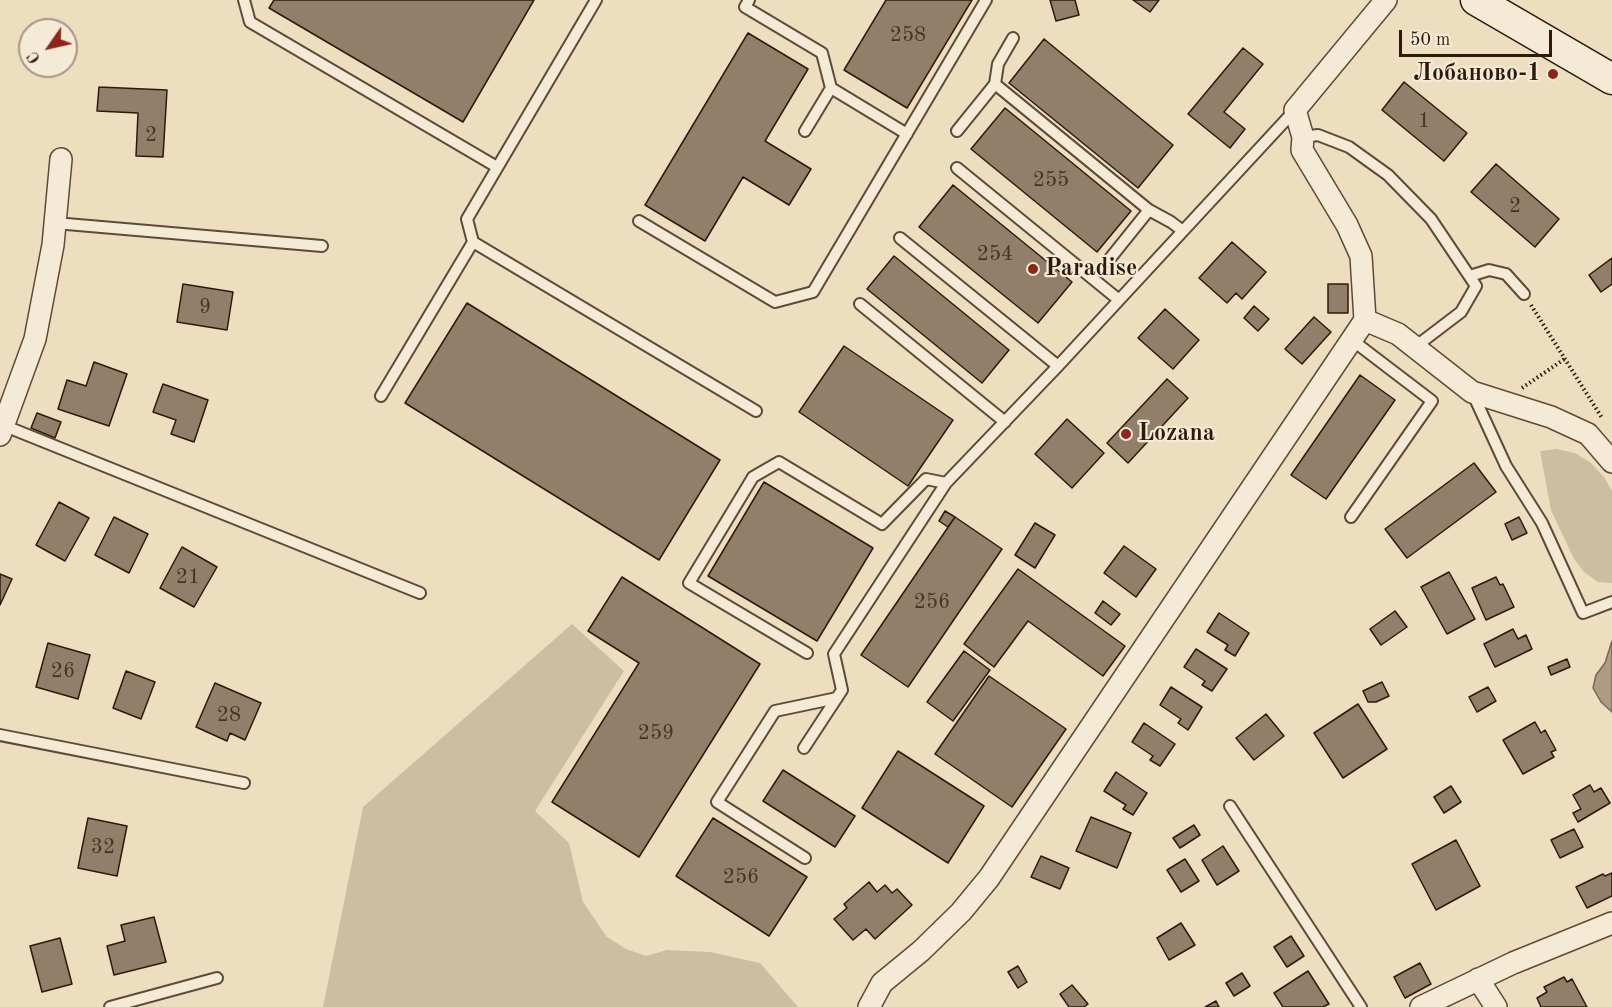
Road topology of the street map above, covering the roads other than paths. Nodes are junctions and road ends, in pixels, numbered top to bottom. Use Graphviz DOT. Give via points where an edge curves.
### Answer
graph roads {
  1 [pos="244,0"];
  2 [pos="597,0"];
  3 [pos="749,0"];
  4 [pos="986,0"];
  5 [pos="1386,0"];
  6 [pos="1476,0"];
  7 [pos="1515,0"];
  8 [pos="1013,38"];
  9 [pos="1612,56"];
  10 [pos="1612,79"];
  11 [pos="995,84"];
  12 [pos="831,88"];
  13 [pos="1295,110"];
  14 [pos="805,131"];
  15 [pos="957,131"];
  16 [pos="907,134"];
  17 [pos="1303,137"];
  18 [pos="62,159"];
  19 [pos="497,167"];
  20 [pos="957,168"];
  21 [pos="1149,210"];
  22 [pos="639,221"];
  23 [pos="55,223"];
  24 [pos="1183,231"];
  25 [pos="900,238"];
  26 [pos="473,243"];
  27 [pos="322,246"];
  28 [pos="1108,261"];
  29 [pos="1470,276"];
  30 [pos="1524,294"];
  31 [pos="1119,300"];
  32 [pos="860,304"];
  33 [pos="1365,320"];
  34 [pos="1352,340"];
  35 [pos="1415,347"];
  36 [pos="1058,366"];
  37 [pos="1472,392"];
  38 [pos="381,396"];
  39 [pos="756,411"];
  40 [pos="1005,422"];
  41 [pos="2,430"];
  42 [pos="1612,462"];
  43 [pos="946,483"];
  44 [pos="1351,517"];
  45 [pos="420,593"];
  46 [pos="1612,602"];
  47 [pos="807,653"];
  48 [pos="837,698"];
  49 [pos="0,735"];
  50 [pos="804,748"];
  51 [pos="244,783"];
  52 [pos="1230,806"];
  53 [pos="805,858"];
  54 [pos="1612,922"];
  55 [pos="218,978"];
  56 [pos="1478,979"];
  57 [pos="110,1007"];
  58 [pos="869,1007"];
  59 [pos="1361,1007"];
  60 [pos="1421,1007"];
  61 [pos="1496,1007"];
  1 -- 19 [label="lane" via="250,22"];
  2 -- 19 [label="lane"];
  3 -- 12 [label="lane" via="745,7 822,53"];
  4 -- 16 [label="lane"];
  5 -- 13 [label="street"];
  6 -- 10 [label="main road"];
  7 -- 9 [label="main road"];
  8 -- 11 [label="lane" via="998,64"];
  11 -- 15 [label="lane"];
  11 -- 21 [label="lane"];
  12 -- 14 [label="lane"];
  12 -- 16 [label="lane"];
  13 -- 17 [label="street"];
  13 -- 24 [label="lane"];
  16 -- 22 [label="lane" via="813,292 775,302"];
  17 -- 29 [label="lane" via="1318,135 1349,147 1388,175 1431,219"];
  17 -- 33 [label="street" via="1302,150 1361,256"];
  18 -- 23 [label="street"];
  19 -- 26 [label="lane" via="467,219"];
  20 -- 31 [label="lane"];
  21 -- 24 [label="lane"];
  21 -- 28 [label="lane"];
  23 -- 27 [label="lane"];
  23 -- 41 [label="street" via="35,339"];
  24 -- 31 [label="lane"];
  25 -- 36 [label="lane"];
  26 -- 38 [label="lane"];
  26 -- 39 [label="lane"];
  29 -- 30 [label="lane" via="1489,270 1506,274"];
  29 -- 35 [label="lane" via="1476,286 1461,312"];
  31 -- 36 [label="lane"];
  32 -- 40 [label="lane"];
  33 -- 34 [label="street"];
  33 -- 35 [label="street" via="1398,334"];
  34 -- 44 [label="lane" via="1432,401"];
  34 -- 58 [label="street" via="989,878 961,912 882,983"];
  35 -- 37 [label="street"];
  36 -- 40 [label="lane"];
  37 -- 42 [label="street" via="1551,417 1588,434"];
  37 -- 46 [label="lane" via="1506,466 1542,524 1583,613"];
  40 -- 43 [label="lane"];
  41 -- 45 [label="lane"];
  43 -- 47 [label="lane" via="926,478 882,524 779,462 753,477 689,583"];
  43 -- 48 [label="lane" via="834,654 842,690"];
  48 -- 50 [label="lane"];
  48 -- 53 [label="lane" via="775,711 717,802"];
  49 -- 51 [label="lane"];
  52 -- 59 [label="lane"];
  54 -- 56 [label="street"];
  55 -- 57 [label="lane"];
  56 -- 60 [label="street"];
  56 -- 61 [label="street"];
}
